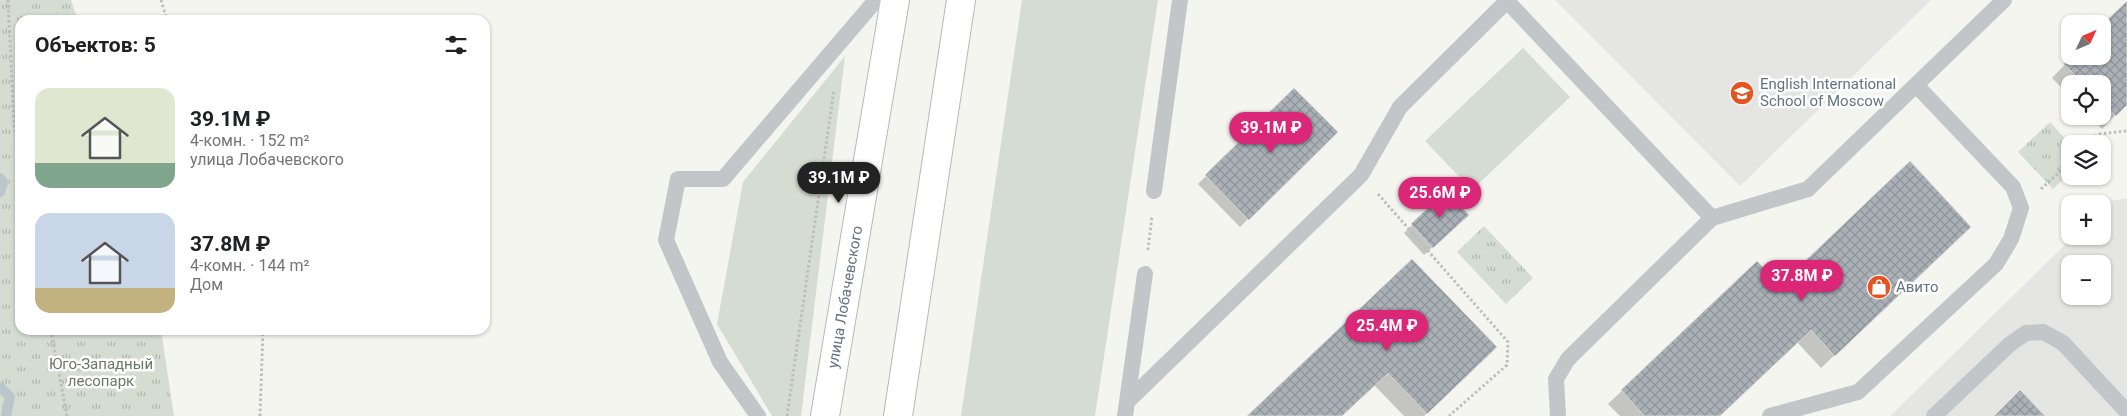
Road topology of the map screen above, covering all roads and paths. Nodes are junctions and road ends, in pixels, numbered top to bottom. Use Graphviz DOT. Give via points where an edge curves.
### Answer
graph roads {
  1 [pos="8,0"];
  2 [pos="161,0"];
  3 [pos="876,0"];
  4 [pos="895,0"];
  5 [pos="961,0"];
  6 [pos="1180,0"];
  7 [pos="2004,0"];
  8 [pos="1507,1"];
  9 [pos="166,15"];
  10 [pos="835,82"];
  11 [pos="1916,85"];
  12 [pos="15,130"];
  13 [pos="2127,131"];
  14 [pos="2097,135"];
  15 [pos="2061,170"];
  16 [pos="1361,175"];
  17 [pos="1154,191"];
  18 [pos="2021,208"];
  19 [pos="1712,218"];
  20 [pos="1145,274"];
  21 [pos="52,335"];
  22 [pos="263,335"];
  23 [pos="1129,400"];
  24 [pos="2127,412"];
  25 [pos="67,416"];
  26 [pos="260,416"];
  27 [pos="758,416"];
  28 [pos="787,416"];
  29 [pos="825,416"];
  30 [pos="898,416"];
  31 [pos="1125,416"];
  32 [pos="1450,416"];
  33 [pos="1558,416"];
  34 [pos="1770,416"];
  35 [pos="1934,416"];
  1 -- 12 [label="path"];
  2 -- 9 [label="path"];
  3 -- 27 [label="lane" via="723,179 678,179 666,240 720,362"];
  4 -- 29 [label="main road, улица Лобачевского"];
  5 -- 30 [label="main road"];
  6 -- 17 [label="lane"];
  7 -- 11 [label="lane"];
  8 -- 16 [label="lane" via="1400,107"];
  8 -- 19 [label="lane"];
  10 -- 28 [label="path"];
  11 -- 18 [label="lane" via="2013,187"];
  11 -- 19 [label="lane" via="1808,189"];
  13 -- 14 [label="path"];
  15 -- 18 [label="path"];
  16 -- 23 [label="lane"];
  16 -- 32 [label="path" via="1508,342 1507,365"];
  17 -- 20 [label="path"];
  18 -- 34 [label="lane" via="2011,239 1996,264 1858,392"];
  19 -- 33 [label="lane" via="1568,359 1556,378"];
  20 -- 23 [label="lane"];
  21 -- 25 [label="path"];
  22 -- 26 [label="path"];
  23 -- 31 [label="lane"];
  24 -- 35 [label="lane" via="2063,344 2043,332 2026,333 2010,344"];
}
